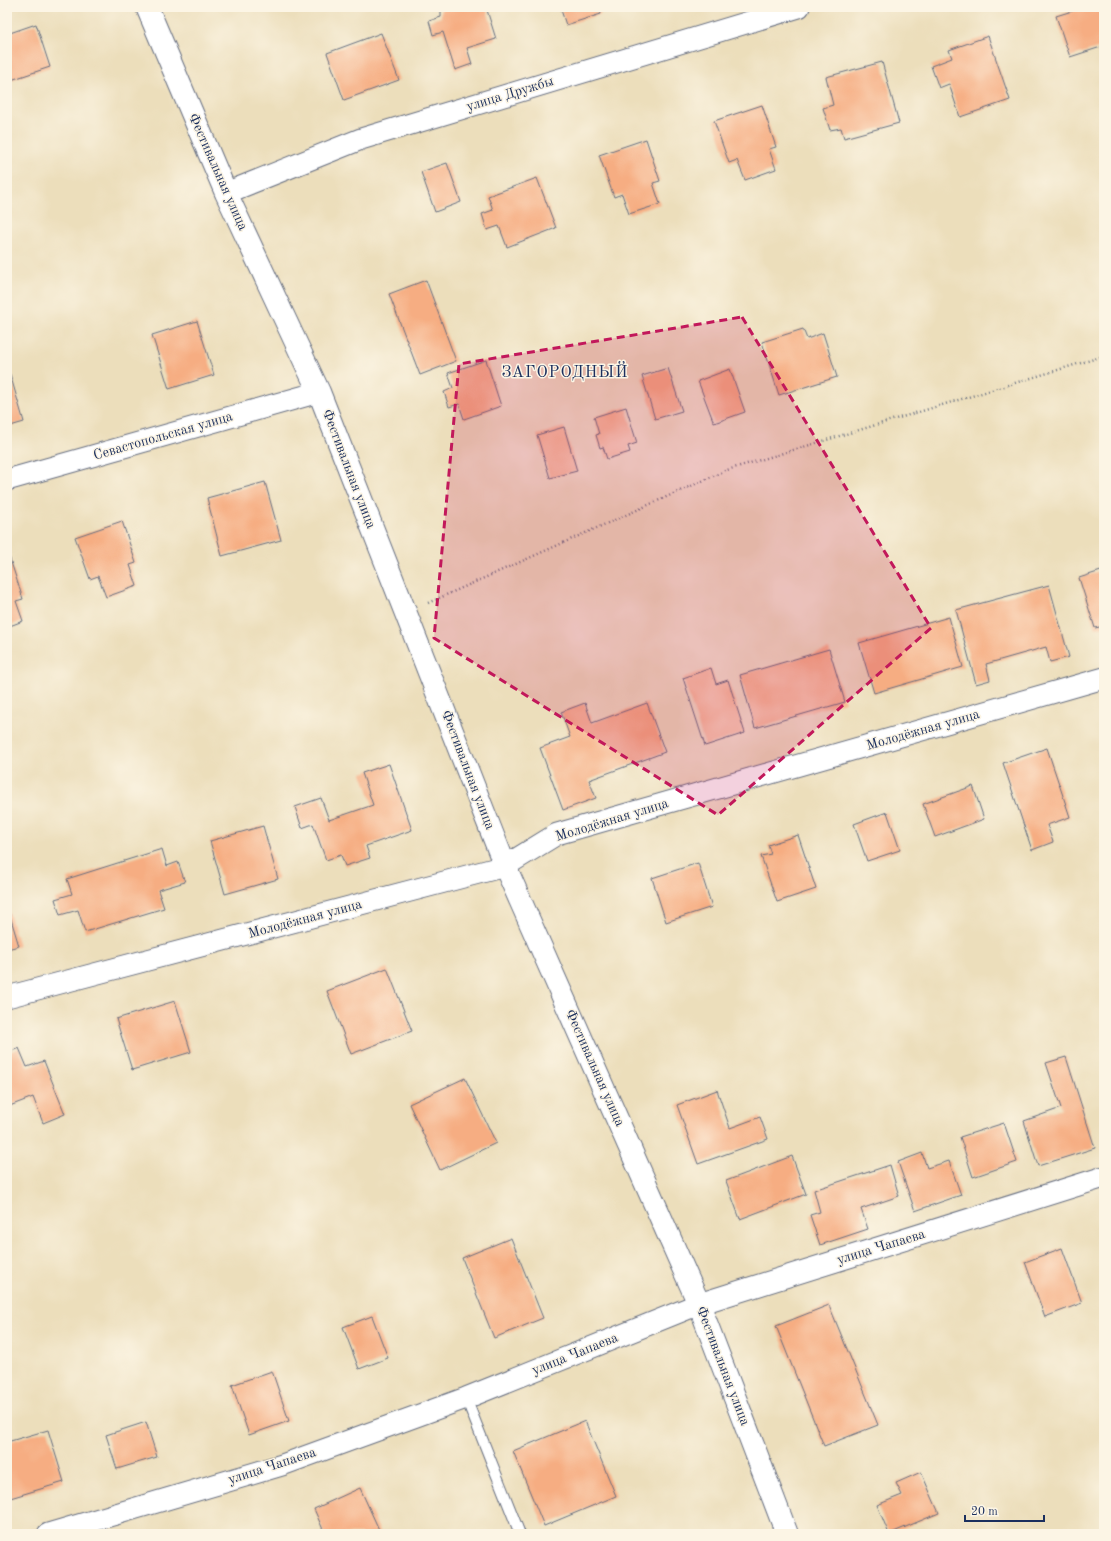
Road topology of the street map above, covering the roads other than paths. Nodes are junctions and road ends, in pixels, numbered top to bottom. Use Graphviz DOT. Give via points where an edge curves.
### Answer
graph roads {
  1 [pos="147,7"];
  2 [pos="799,7"];
  3 [pos="226,193"];
  4 [pos="319,392"];
  5 [pos="7,480"];
  6 [pos="1104,678"];
  7 [pos="506,866"];
  8 [pos="7,997"];
  9 [pos="1104,1177"];
  10 [pos="699,1304"];
  11 [pos="466,1398"];
  12 [pos="48,1534"];
  13 [pos="520,1534"];
  14 [pos="787,1534"];
  1 -- 3 [label="street, Фестивальная улица"];
  2 -- 3 [label="street, улица Дружбы" via="362,139"];
  3 -- 4 [label="street, Фестивальная улица"];
  4 -- 5 [label="street, Севастопольская улица"];
  4 -- 7 [label="street, Фестивальная улица"];
  6 -- 7 [label="street, Молодёжная улица" via="557,834"];
  7 -- 8 [label="street, Молодёжная улица"];
  7 -- 10 [label="street, Фестивальная улица"];
  9 -- 10 [label="street, улица Чапаева"];
  10 -- 11 [label="street, улица Чапаева"];
  10 -- 14 [label="street, Фестивальная улица"];
  11 -- 12 [label="street, улица Чапаева" via="282,1464"];
  11 -- 13 [label="lane"];
}
